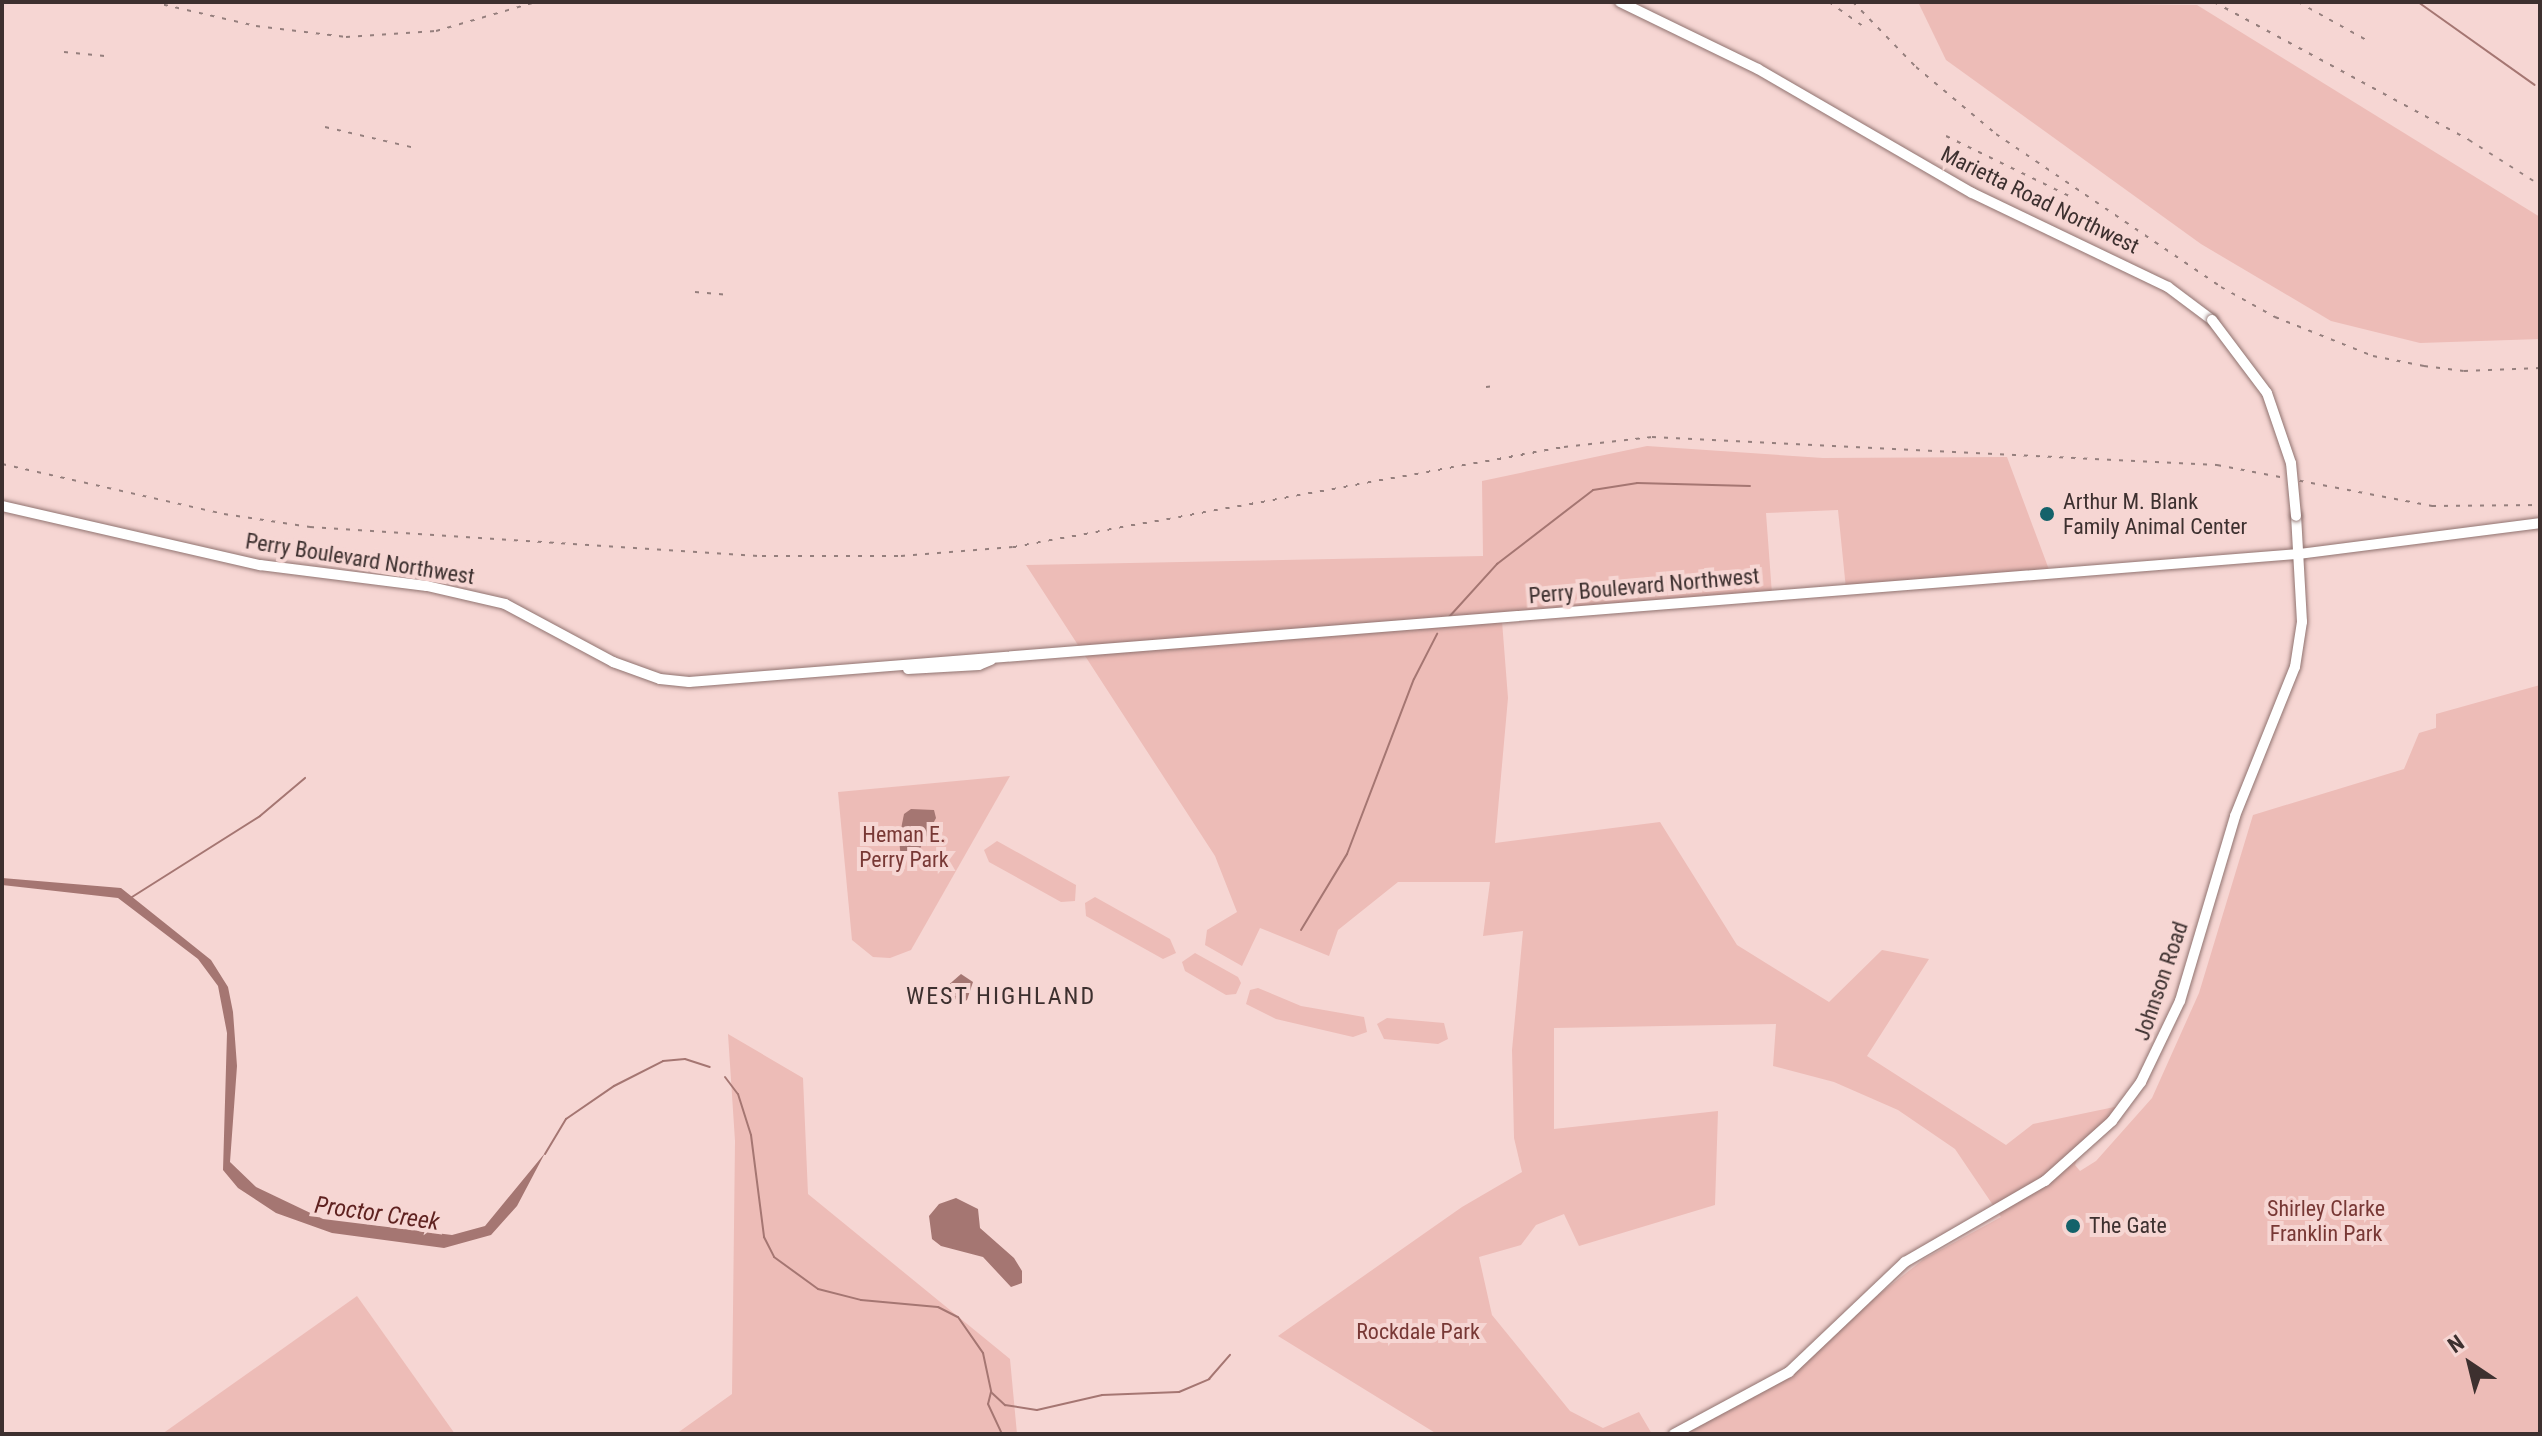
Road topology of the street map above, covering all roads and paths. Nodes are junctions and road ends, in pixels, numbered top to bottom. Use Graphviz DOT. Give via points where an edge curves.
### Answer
graph roads {
  1 [pos="1620,2"];
  2 [pos="2,506"];
  3 [pos="2540,523"];
  4 [pos="2299,554"];
  5 [pos="1674,1434"];
  1 -- 4 [label="street, Marietta Road Northwest, bridge" via="1758,69 1972,193 2168,287 2212,320 2267,393 2291,463"];
  2 -- 4 [label="street, Perry Boulevard Northwest" via="260,565 427,586 505,604 613,662 660,679 700,682 962,657 993,659"];
  3 -- 4 [label="street, Perry Boulevard Northwest"];
  4 -- 5 [label="street, Johnson Road" via="2302,622 2295,667 2235,816 2180,1001 2141,1082 2112,1121 2045,1181 1905,1262 1789,1372"];
}
